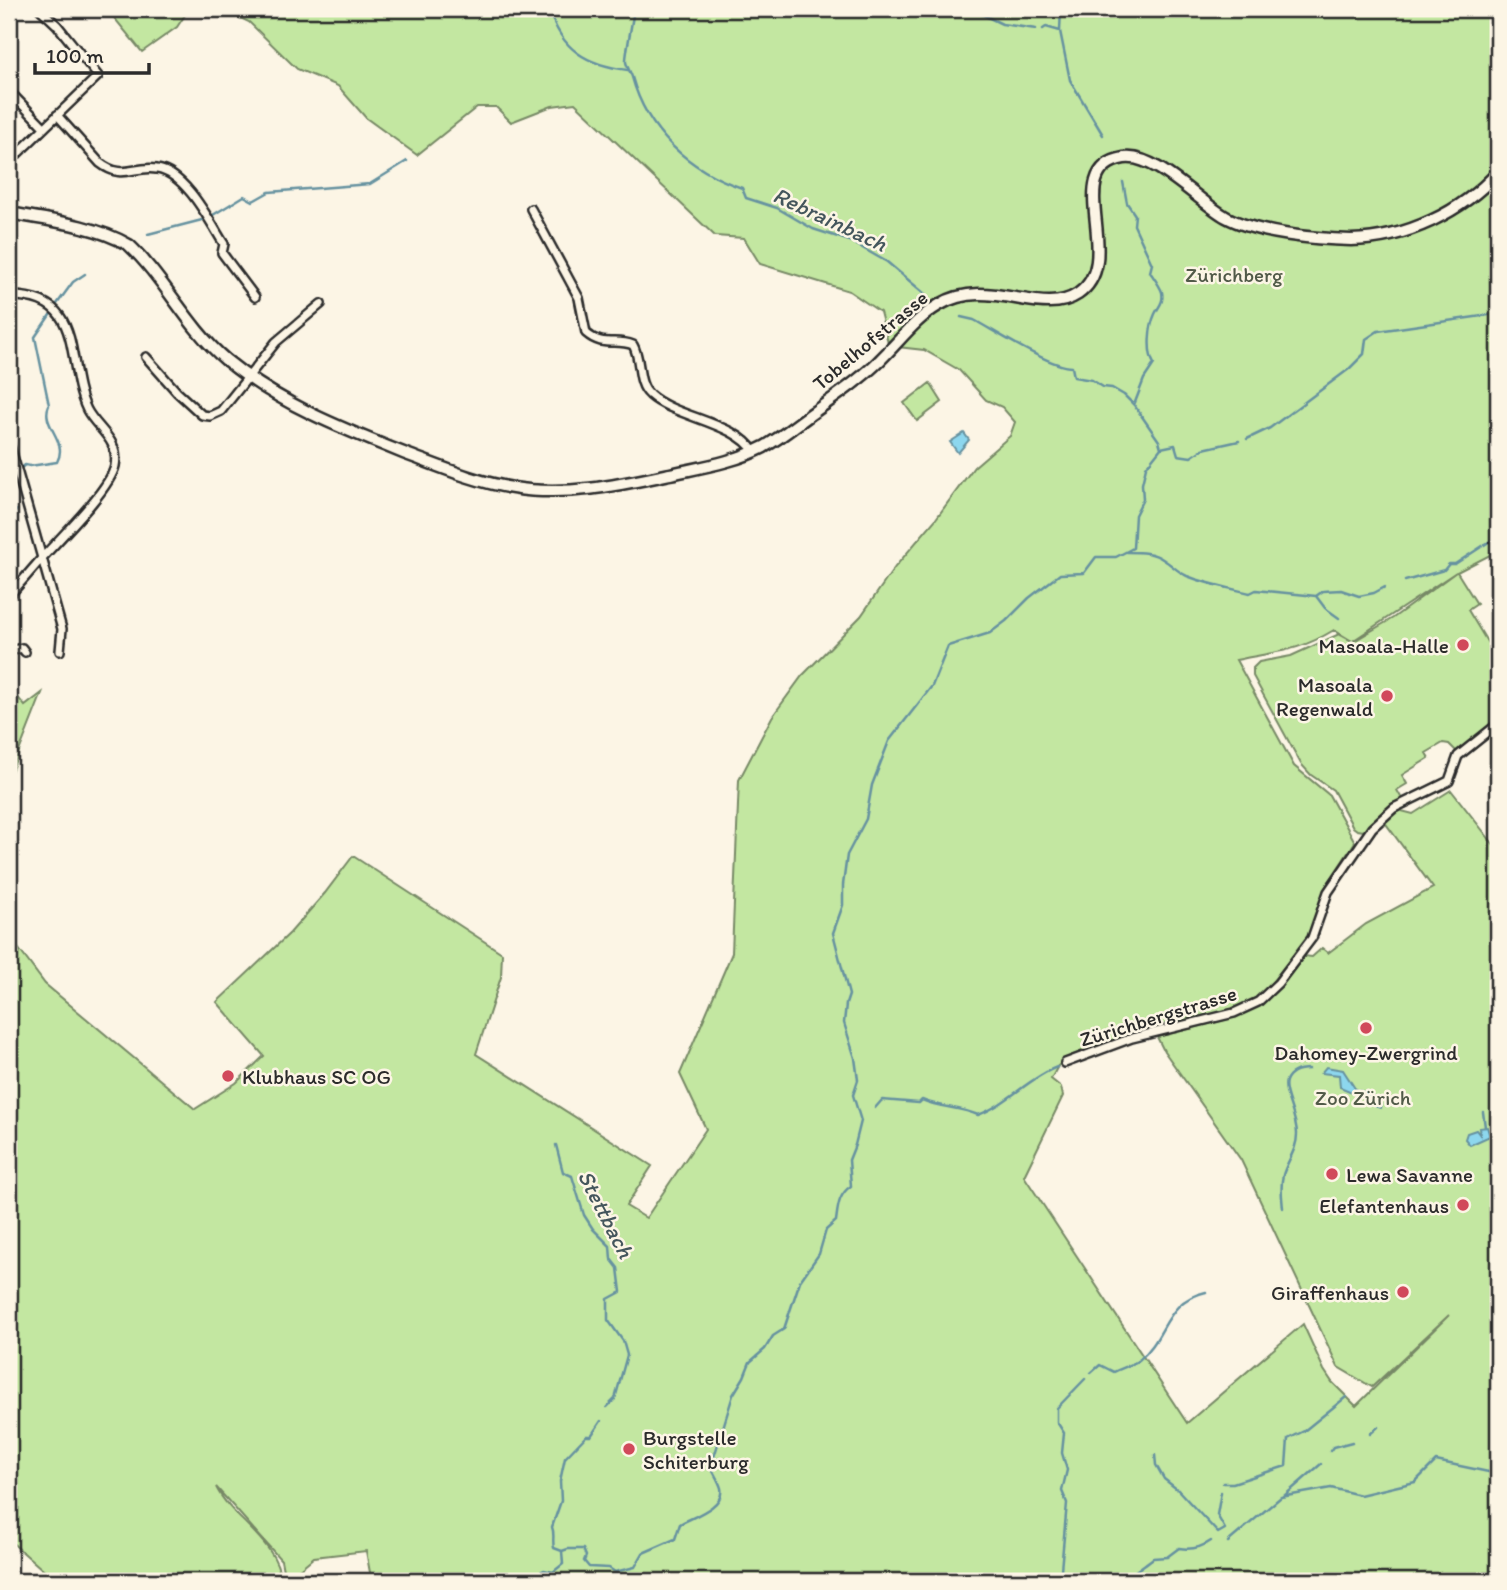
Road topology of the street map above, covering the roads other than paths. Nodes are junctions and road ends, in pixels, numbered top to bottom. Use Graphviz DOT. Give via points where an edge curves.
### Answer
graph roads {
  1 [pos="40,9"];
  2 [pos="9,91"];
  3 [pos="57,116"];
  4 [pos="44,127"];
  5 [pos="9,162"];
  6 [pos="1498,172"];
  7 [pos="531,209"];
  8 [pos="9,213"];
  9 [pos="9,296"];
  10 [pos="255,297"];
  11 [pos="321,304"];
  12 [pos="146,357"];
  13 [pos="247,376"];
  14 [pos="9,442"];
  15 [pos="754,452"];
  16 [pos="42,558"];
  17 [pos="9,596"];
  18 [pos="9,651"];
  19 [pos="60,651"];
  20 [pos="25,652"];
  21 [pos="1498,724"];
  22 [pos="1065,1063"];
  1 -- 3 [label="street" via="98,76"];
  2 -- 4 [label="street"];
  3 -- 4 [label="street"];
  3 -- 10 [label="street" via="106,167 126,173 156,168 175,176 201,207 224,244 222,253"];
  4 -- 5 [label="street"];
  6 -- 15 [label="main road, Tobelhofstrasse" via="1465,204 1436,219 1351,240 1248,227 1227,218 1156,166 1133,158 1119,159 1096,181 1093,206 1099,262 1081,292 1059,302 982,293 944,302 919,319 859,379"];
  7 -- 15 [label="street" via="579,298 586,333 599,342 633,345 644,389 651,396 741,439"];
  8 -- 13 [label="main road, Tobelhofstrasse" via="86,229 129,245 200,335"];
  9 -- 16 [label="street" via="49,305 67,325 88,412 107,435 116,459 109,481"];
  11 -- 13 [label="street" via="276,342"];
  12 -- 13 [label="street" via="202,415 221,411"];
  13 -- 15 [label="main road, Tobelhofstrasse" via="334,425 454,472 514,489 606,486"];
  14 -- 16 [label="street"];
  16 -- 17 [label="street"];
  16 -- 19 [label="street" via="62,629"];
  18 -- 20 [label="street" via="23,648"];
  21 -- 22 [label="street, Zürichbergstrasse" via="1458,756 1449,781 1394,807 1372,828 1328,892 1312,937 1258,1002 1234,1013 1132,1038"];
}
